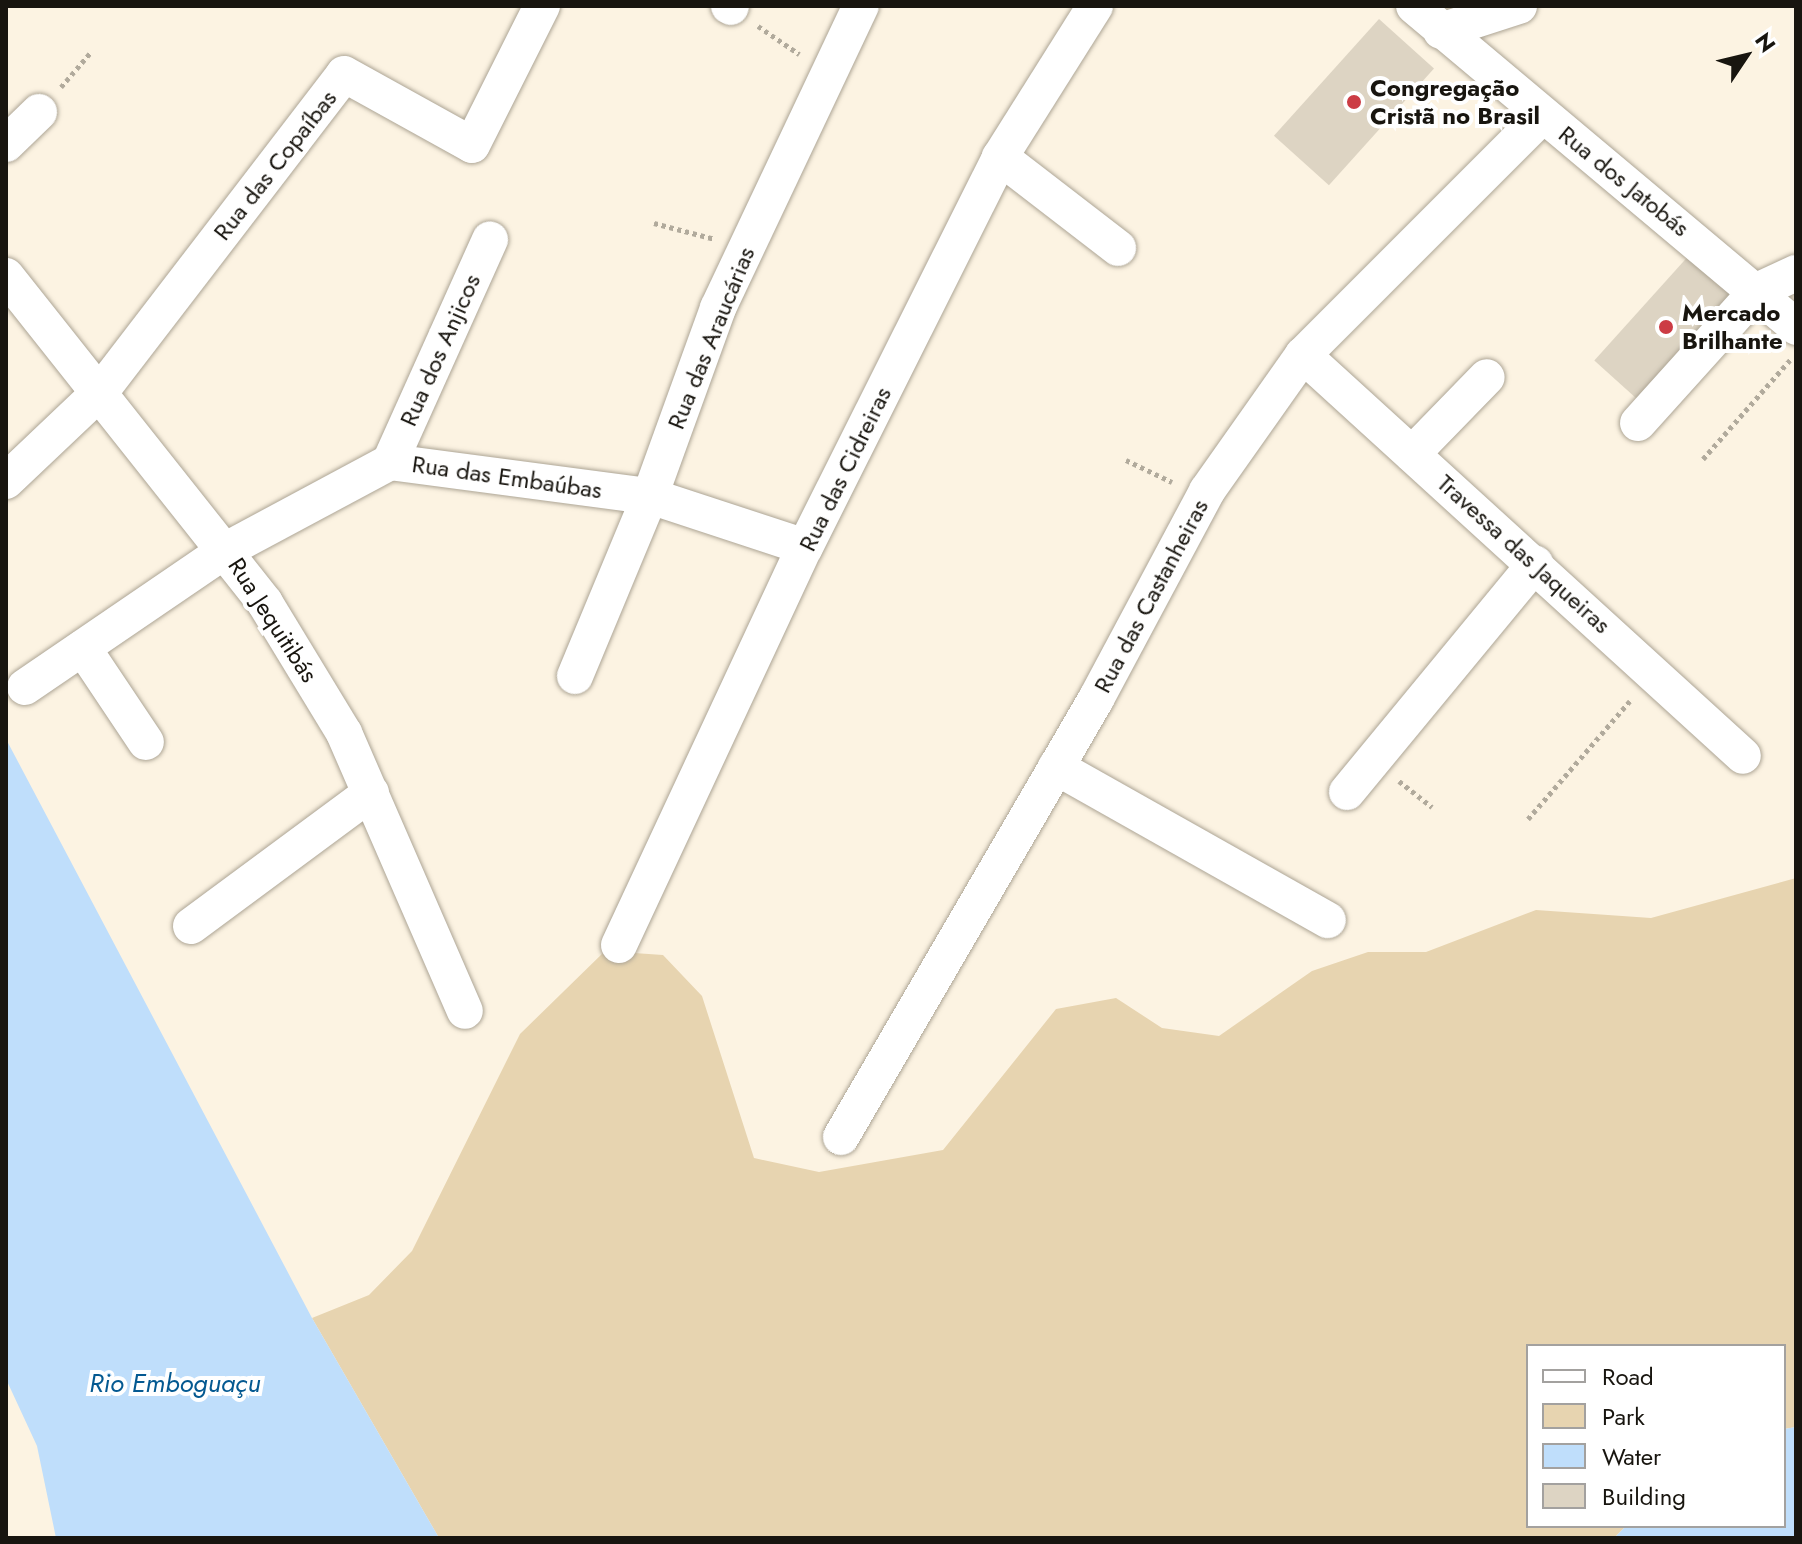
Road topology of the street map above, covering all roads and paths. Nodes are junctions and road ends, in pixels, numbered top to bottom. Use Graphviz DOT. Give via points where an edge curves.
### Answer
graph roads {
  1 [pos="542,6"];
  2 [pos="730,6"];
  3 [pos="861,6"];
  4 [pos="1095,6"];
  5 [pos="1414,6"];
  6 [pos="1519,6"];
  7 [pos="1441,31"];
  8 [pos="90,53"];
  9 [pos="829,74"];
  10 [pos="39,112"];
  11 [pos="1543,115"];
  12 [pos="6,144"];
  13 [pos="1000,157"];
  14 [pos="654,223"];
  15 [pos="490,239"];
  16 [pos="746,248"];
  17 [pos="1118,248"];
  18 [pos="1796,273"];
  19 [pos="6,276"];
  20 [pos="1757,291"];
  21 [pos="1796,327"];
  22 [pos="1796,353"];
  23 [pos="1303,355"];
  24 [pos="1487,377"];
  25 [pos="101,391"];
  26 [pos="1638,423"];
  27 [pos="1412,454"];
  28 [pos="1703,459"];
  29 [pos="1126,460"];
  30 [pos="390,462"];
  31 [pos="6,481"];
  32 [pos="650,496"];
  33 [pos="1204,497"];
  34 [pos="805,547"];
  35 [pos="226,550"];
  36 [pos="1535,564"];
  37 [pos="83,648"];
  38 [pos="1655,673"];
  39 [pos="575,676"];
  40 [pos="25,687"];
  41 [pos="146,742"];
  42 [pos="1743,756"];
  43 [pos="1056,767"];
  44 [pos="1347,792"];
  45 [pos="371,793"];
  46 [pos="1528,819"];
  47 [pos="1328,920"];
  48 [pos="191,926"];
  49 [pos="619,945"];
  50 [pos="465,1011"];
  51 [pos="841,1137"];
  1 -- 25 [label="street, Rua das Copaíbas" via="472,145 344,74"];
  2 -- 9 [label="path"];
  3 -- 9 [label="street, Rua das Araucárias"];
  4 -- 13 [label="street, Rua das Cidreiras"];
  5 -- 7 [label="street, Rua dos Jatobás"];
  6 -- 7 [label="street"];
  7 -- 11 [label="street, Rua dos Jatobás"];
  8 -- 10 [label="path"];
  9 -- 16 [label="street, Rua das Araucárias"];
  10 -- 12 [label="street"];
  11 -- 20 [label="street, Rua dos Jatobás"];
  11 -- 23 [label="street, Rua das Castanheiras"];
  13 -- 17 [label="street"];
  13 -- 34 [label="street, Rua das Cidreiras"];
  14 -- 16 [label="path"];
  15 -- 30 [label="street, Rua dos Anjicos"];
  16 -- 32 [label="street, Rua das Araucárias" via="718,308"];
  18 -- 20 [label="street"];
  19 -- 25 [label="street, Rua Jequitibás"];
  20 -- 21 [label="street, Rua dos Jatobás"];
  20 -- 26 [label="street"];
  22 -- 28 [label="path"];
  23 -- 27 [label="street, Travessa das Jaqueiras"];
  23 -- 33 [label="street, Rua das Castanheiras"];
  24 -- 27 [label="street"];
  25 -- 31 [label="street, Rua das Copaíbas"];
  25 -- 35 [label="street, Rua Jequitibás"];
  27 -- 36 [label="street, Travessa das Jaqueiras"];
  29 -- 33 [label="path"];
  30 -- 32 [label="street, Rua das Embaúbas"];
  30 -- 35 [label="street, Rua das Embaúbas"];
  32 -- 34 [label="street, Rua das Embaúbas"];
  32 -- 39 [label="street, Rua das Araucárias"];
  33 -- 43 [label="street, Rua das Castanheiras"];
  34 -- 49 [label="street, Rua das Cidreiras"];
  35 -- 37 [label="street, Rua das Embaúbas"];
  35 -- 45 [label="street, Rua Jequitibás" via="344,733"];
  36 -- 38 [label="street, Travessa das Jaqueiras"];
  36 -- 44 [label="street"];
  37 -- 40 [label="street, Rua das Embaúbas"];
  37 -- 41 [label="street"];
  38 -- 42 [label="street, Travessa das Jaqueiras"];
  38 -- 46 [label="path"];
  43 -- 47 [label="street"];
  43 -- 51 [label="street, Rua das Castanheiras"];
  45 -- 48 [label="street"];
  45 -- 50 [label="street, Rua Jequitibás"];
}
